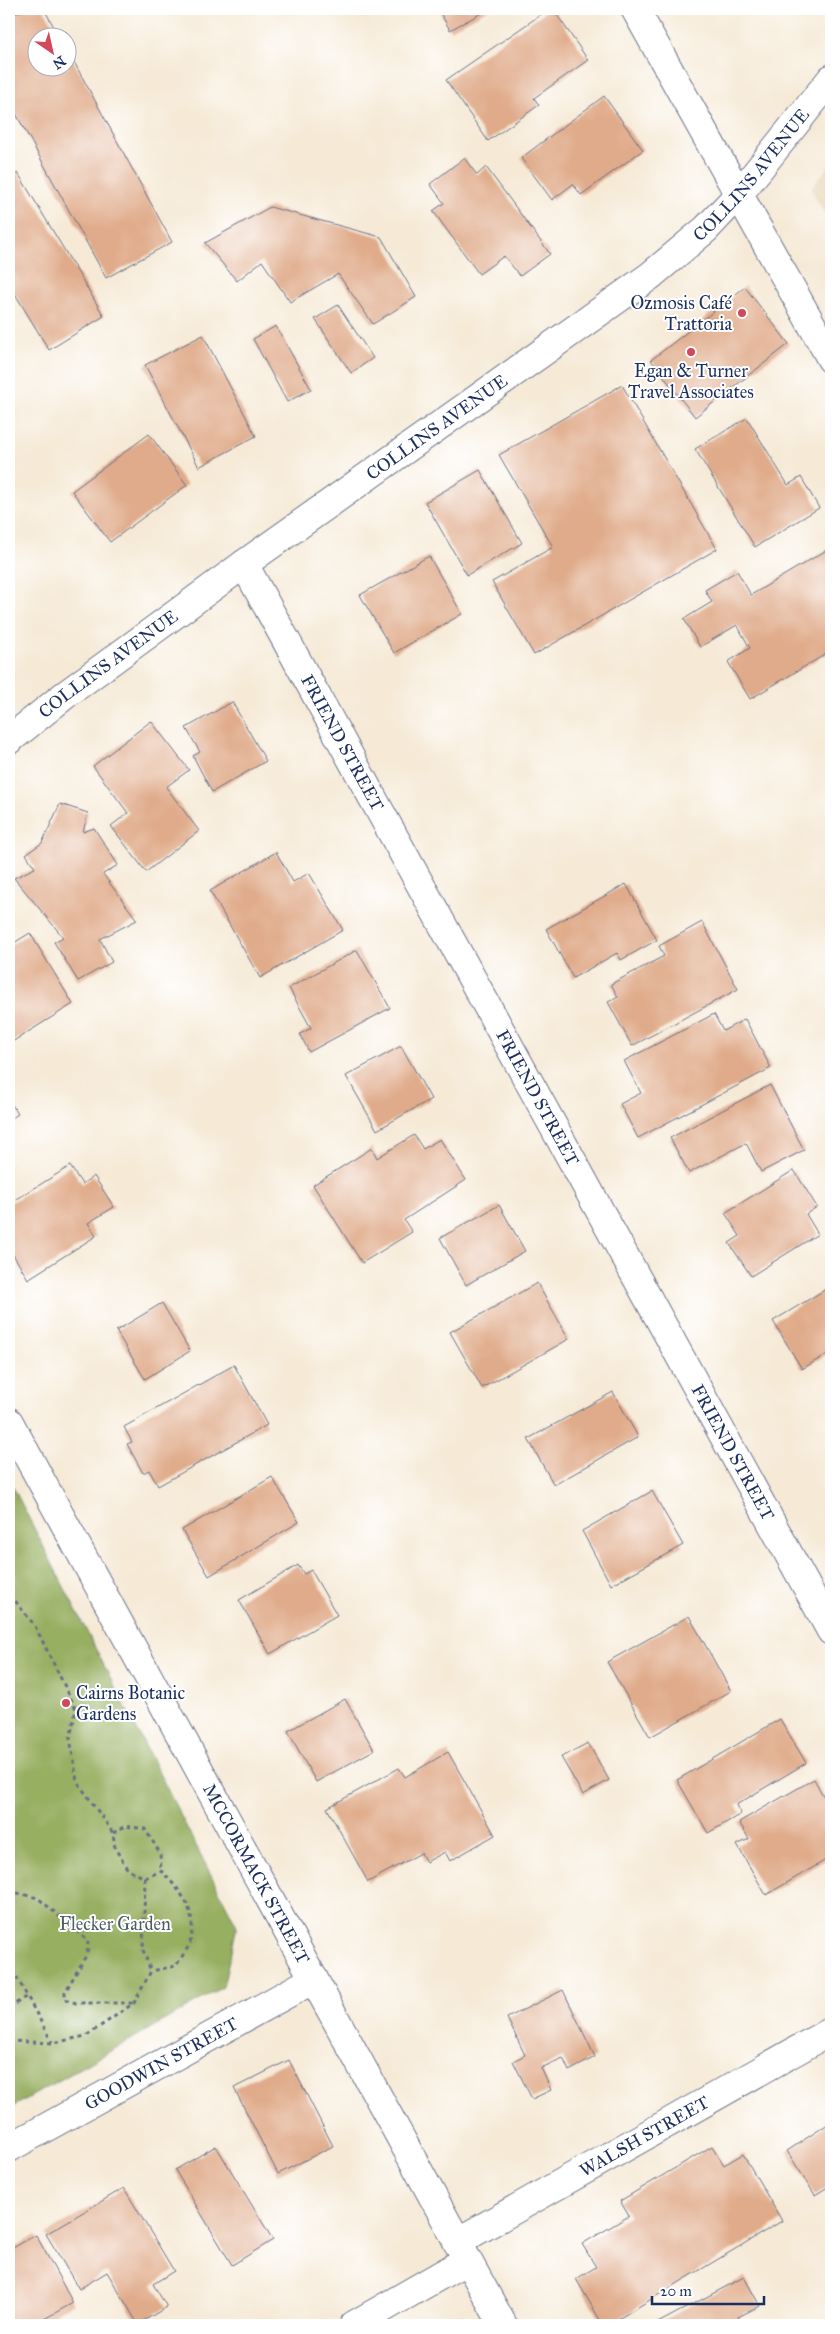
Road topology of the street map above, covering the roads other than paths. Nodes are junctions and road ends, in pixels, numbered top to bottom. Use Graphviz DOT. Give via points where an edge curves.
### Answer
graph roads {
  1 [pos="635,9"];
  2 [pos="831,79"];
  3 [pos="739,194"];
  4 [pos="831,360"];
  5 [pos="244,564"];
  6 [pos="9,740"];
  7 [pos="9,1422"];
  8 [pos="831,1631"];
  9 [pos="314,1979"];
  10 [pos="831,2030"];
  11 [pos="9,2148"];
  12 [pos="462,2251"];
  13 [pos="354,2325"];
  14 [pos="503,2325"];
  1 -- 3 [label="street"];
  2 -- 3 [label="street, COLLINS AVENUE"];
  3 -- 4 [label="street"];
  3 -- 5 [label="street, COLLINS AVENUE" via="706,229 650,276"];
  5 -- 6 [label="street, COLLINS AVENUE"];
  5 -- 8 [label="street, FRIEND STREET"];
  7 -- 9 [label="street, MCCORMACK STREET"];
  9 -- 11 [label="street, GOODWIN STREET"];
  9 -- 12 [label="street, MCCORMACK STREET"];
  10 -- 12 [label="street, WALSH STREET"];
  12 -- 13 [label="street, WALSH STREET"];
  12 -- 14 [label="street, MCCORMACK STREET"];
}
